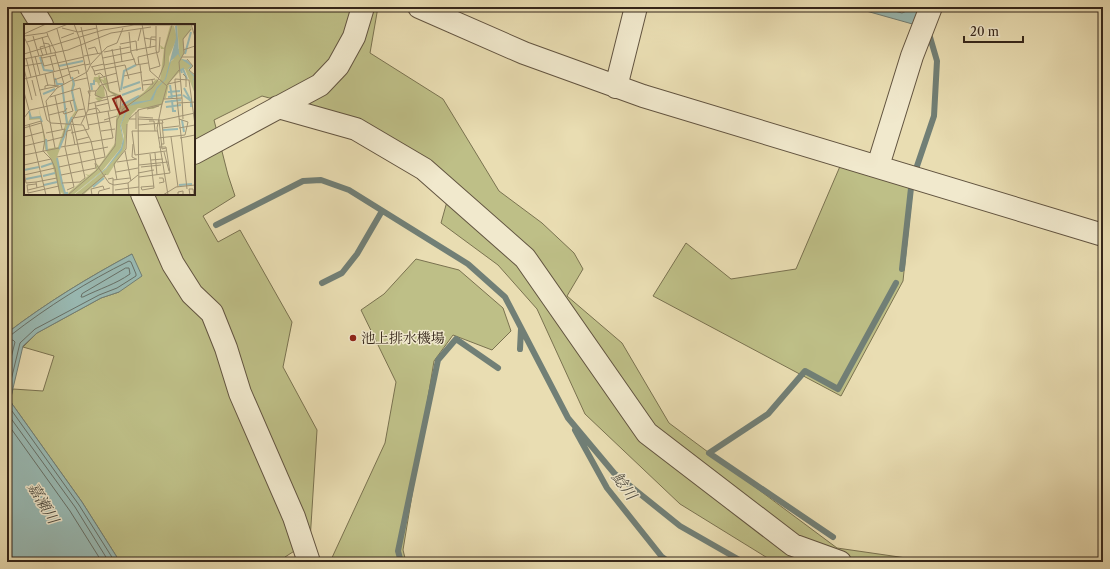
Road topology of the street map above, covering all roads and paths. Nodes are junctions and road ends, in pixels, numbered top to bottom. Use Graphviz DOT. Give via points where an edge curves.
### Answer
graph roads {
  1 [pos="31,7"];
  2 [pos="363,7"];
  3 [pos="419,7"];
  4 [pos="636,7"];
  5 [pos="931,7"];
  6 [pos="41,24"];
  7 [pos="927,56"];
  8 [pos="616,86"];
  9 [pos="278,107"];
  10 [pos="195,152"];
  11 [pos="884,168"];
  12 [pos="142,195"];
  13 [pos="1103,235"];
  14 [pos="309,562"];
  15 [pos="840,562"];
  1 -- 6 [label="street"];
  2 -- 9 [label="street" via="354,37 338,66 320,85"];
  3 -- 8 [label="street" via="524,53"];
  4 -- 8 [label="street"];
  5 -- 11 [label="street" via="912,56"];
  7 -- 11 [label="street"];
  8 -- 11 [label="street"];
  9 -- 10 [label="street"];
  9 -- 15 [label="street" via="356,129 424,169 526,258 647,434 794,545"];
  11 -- 13 [label="street"];
  12 -- 14 [label="street" via="173,264 192,294 212,313 240,393 294,517"];
}
